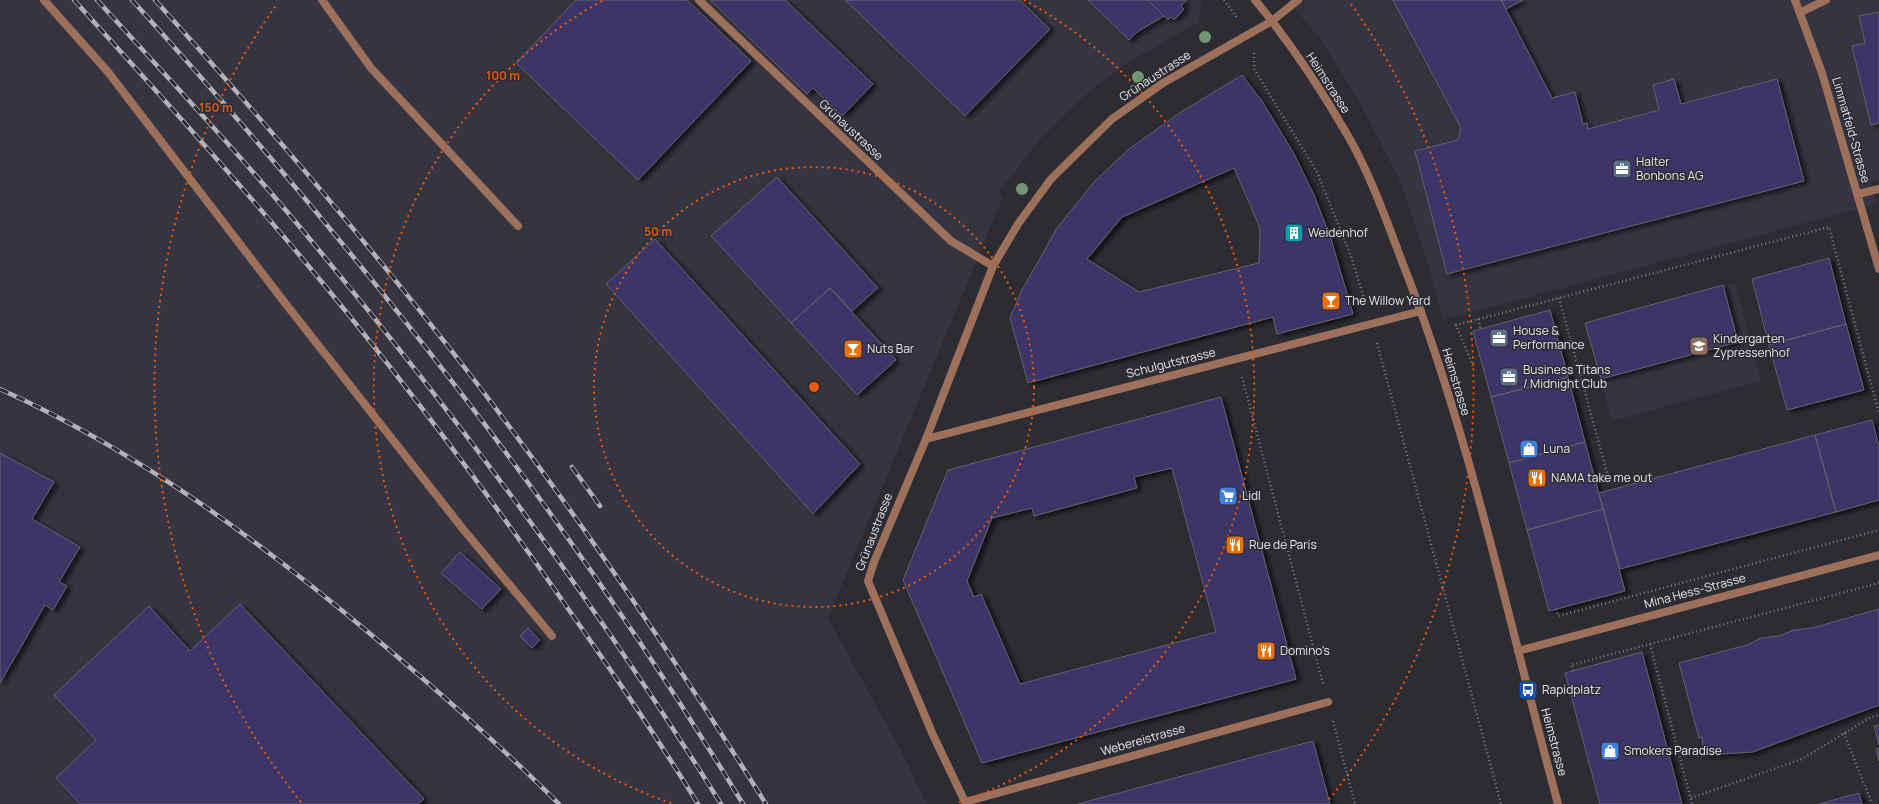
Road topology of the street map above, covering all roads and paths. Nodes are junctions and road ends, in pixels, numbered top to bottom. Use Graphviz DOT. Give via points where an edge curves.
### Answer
graph roads {
  1 [pos="44,0"];
  2 [pos="322,0"];
  3 [pos="699,0"];
  4 [pos="1224,0"];
  5 [pos="1255,0"];
  6 [pos="1298,0"];
  7 [pos="1795,0"];
  8 [pos="1826,0"];
  9 [pos="1801,12"];
  10 [pos="1272,21"];
  11 [pos="1247,34"];
  12 [pos="1879,189"];
  13 [pos="1858,194"];
  14 [pos="518,226"];
  15 [pos="994,266"];
  16 [pos="1879,269"];
  17 [pos="1559,298"];
  18 [pos="1421,311"];
  19 [pos="1478,319"];
  20 [pos="1372,323"];
  21 [pos="1481,328"];
  22 [pos="1237,358"];
  23 [pos="1474,366"];
  24 [pos="1879,414"];
  25 [pos="926,439"];
  26 [pos="1608,476"];
  27 [pos="1879,530"];
  28 [pos="1879,555"];
  29 [pos="1879,583"];
  30 [pos="1556,609"];
  31 [pos="552,636"];
  32 [pos="1650,644"];
  33 [pos="1518,650"];
  34 [pos="1573,671"];
  35 [pos="1328,702"];
  36 [pos="1879,715"];
  37 [pos="1844,733"];
  38 [pos="1691,798"];
  39 [pos="966,803"];
  40 [pos="1355,804"];
  41 [pos="1501,804"];
  42 [pos="1558,804"];
  43 [pos="1692,804"];
  44 [pos="1872,804"];
  1 -- 31 [label="street" via="108,72 463,529"];
  2 -- 14 [label="street" via="371,68"];
  3 -- 15 [label="street, Grünaustrasse" via="951,241"];
  4 -- 11 [label="path"];
  5 -- 10 [label="street, Heimstrasse"];
  6 -- 10 [label="street, Grünaustrasse"];
  7 -- 9 [label="street, Limmatfeld-Strasse"];
  8 -- 9 [label="street"];
  9 -- 13 [label="street, Limmatfeld-Strasse"];
  10 -- 11 [label="street, Grünaustrasse"];
  10 -- 18 [label="street, Heimstrasse" via="1310,75 1349,138 1384,213"];
  11 -- 15 [label="street, Grünaustrasse" via="1163,83 1112,119 1051,179 1018,224"];
  11 -- 20 [label="path" via="1254,45 1254,69 1317,172 1351,256"];
  12 -- 13 [label="street"];
  13 -- 16 [label="street, Limmatfeld-Strasse"];
  15 -- 25 [label="street, Grünaustrasse"];
  17 -- 19 [label="path"];
  17 -- 24 [label="path" via="1829,227"];
  17 -- 26 [label="path"];
  18 -- 20 [label="street, Schulgutstrasse"];
  18 -- 33 [label="street, Heimstrasse" via="1444,381"];
  19 -- 21 [label="path"];
  19 -- 23 [label="path" via="1456,325"];
  20 -- 22 [label="street, Schulgutstrasse"];
  20 -- 41 [label="path"];
  22 -- 25 [label="street, Schulgutstrasse"];
  22 -- 35 [label="path"];
  25 -- 39 [label="street, Grünaustrasse" via="868,580 933,735"];
  27 -- 30 [label="path" via="1558,616"];
  28 -- 33 [label="street, Mina Hess-Strasse"];
  29 -- 32 [label="path"];
  32 -- 34 [label="path" via="1571,665"];
  32 -- 38 [label="path"];
  33 -- 42 [label="street, Heimstrasse"];
  35 -- 39 [label="street, Webereistrasse"];
  35 -- 40 [label="path"];
  36 -- 37 [label="path"];
  37 -- 38 [label="path" via="1802,759"];
  37 -- 44 [label="path"];
  38 -- 43 [label="path"];
}
